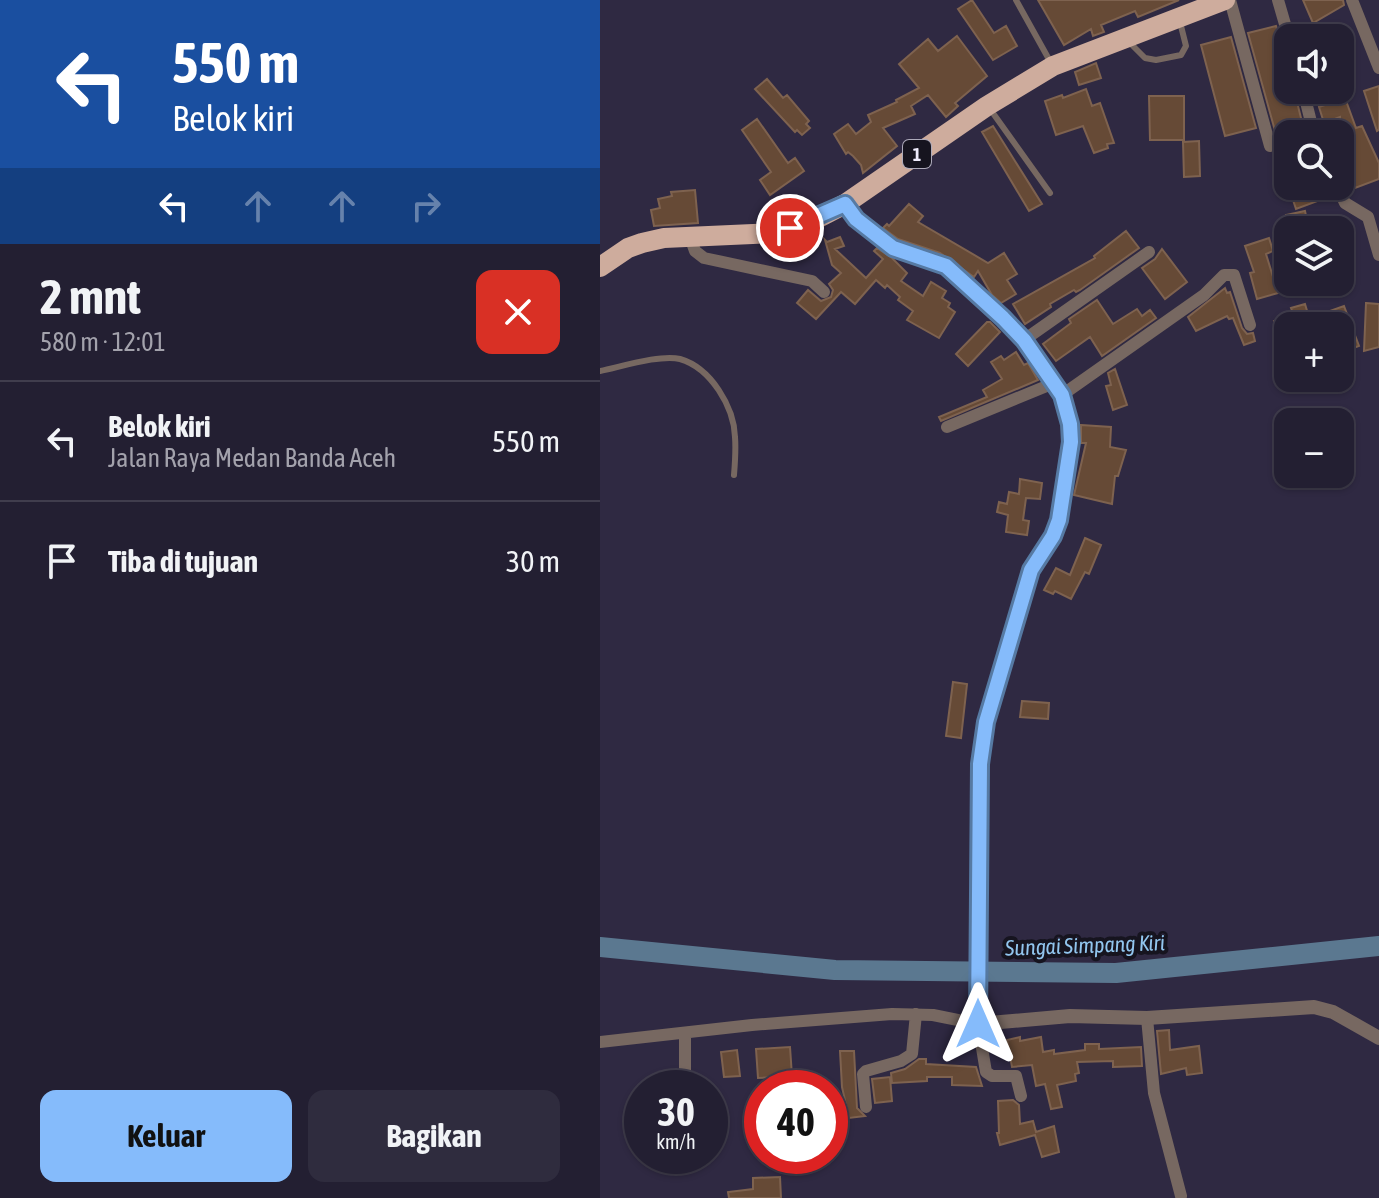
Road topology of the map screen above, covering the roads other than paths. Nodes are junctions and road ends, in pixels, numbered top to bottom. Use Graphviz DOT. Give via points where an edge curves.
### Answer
graph roads {
  1 [pos="1016,0"];
  2 [pos="1228,0"];
  3 [pos="1278,0"];
  4 [pos="1352,0"];
  5 [pos="1179,19"];
  6 [pos="1285,24"];
  7 [pos="1124,37"];
  8 [pos="1053,66"];
  9 [pos="1379,68"];
  10 [pos="987,106"];
  11 [pos="1270,146"];
  12 [pos="1050,193"];
  13 [pos="1344,200"];
  14 [pos="845,204"];
  15 [pos="690,237"];
  16 [pos="1149,252"];
  17 [pos="1379,255"];
  18 [pos="600,267"];
  19 [pos="824,292"];
  20 [pos="1250,325"];
  21 [pos="1024,340"];
  22 [pos="600,371"];
  23 [pos="1058,389"];
  24 [pos="947,427"];
  25 [pos="734,475"];
  26 [pos="916,1014"];
  27 [pos="978,1018"];
  28 [pos="1147,1018"];
  29 [pos="685,1033"];
  30 [pos="1379,1038"];
  31 [pos="600,1042"];
  32 [pos="685,1070"];
  33 [pos="1021,1096"];
  34 [pos="866,1107"];
  35 [pos="1181,1196"];
  1 -- 8 [label="lane"];
  2 -- 5 [label="highway, 1"];
  2 -- 11 [label="street"];
  3 -- 6 [label="street"];
  4 -- 9 [label="street"];
  5 -- 7 [label="highway, 1"];
  5 -- 7 [label="lane" via="1186,46 1173,58 1145,58"];
  7 -- 8 [label="highway, 1"];
  8 -- 10 [label="highway, 1"];
  10 -- 12 [label="lane"];
  10 -- 14 [label="highway, 1"];
  13 -- 17 [label="street" via="1368,217"];
  14 -- 15 [label="highway, 1" via="773,233"];
  14 -- 21 [label="street" via="893,248 946,266"];
  15 -- 18 [label="highway, 1" via="642,243"];
  15 -- 19 [label="street" via="704,258 812,281"];
  16 -- 21 [label="street"];
  20 -- 23 [label="street" via="1234,275 1224,275 1204,295"];
  21 -- 23 [label="street"];
  22 -- 25 [label="lane" via="680,359 707,374 725,402 735,435"];
  23 -- 24 [label="street"];
  23 -- 27 [label="street" via="1071,442 1059,520 1031,570 986,722 980,764"];
  26 -- 27 [label="street"];
  26 -- 29 [label="street"];
  26 -- 34 [label="street" via="912,1054 863,1074"];
  27 -- 28 [label="street"];
  27 -- 33 [label="street" via="986,1072 1016,1076"];
  28 -- 30 [label="street" via="1314,1007"];
  28 -- 35 [label="street" via="1154,1093"];
  29 -- 31 [label="street"];
  29 -- 32 [label="street"];
}
